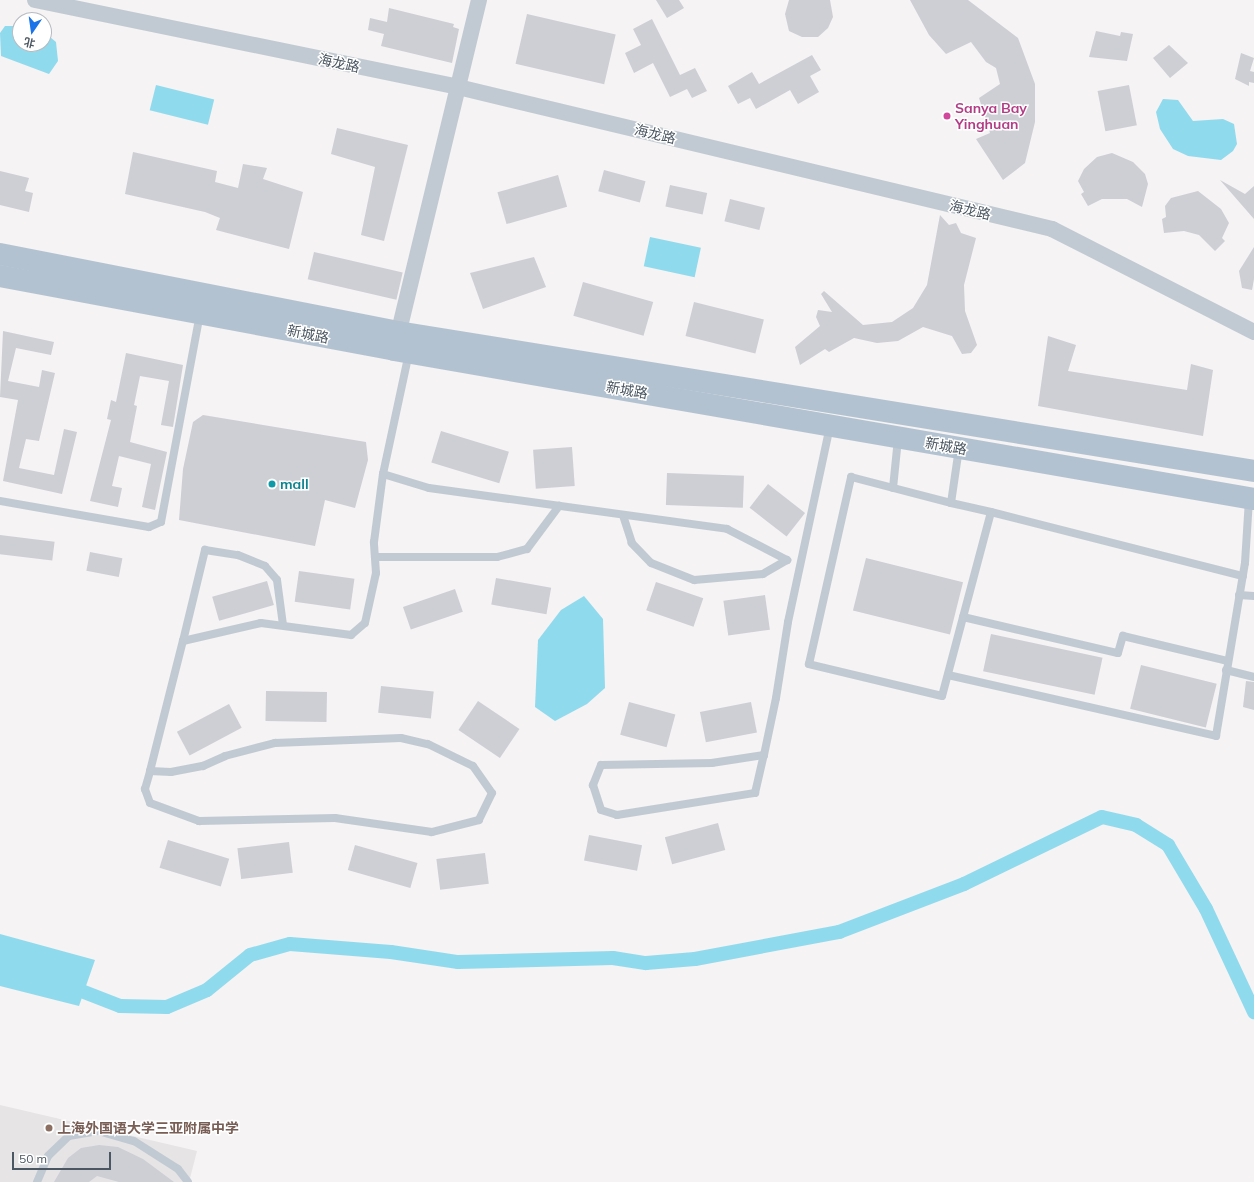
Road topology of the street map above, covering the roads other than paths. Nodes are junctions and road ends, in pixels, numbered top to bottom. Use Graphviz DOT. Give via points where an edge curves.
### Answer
graph roads {
  1 [pos="35,0"];
  2 [pos="479,0"];
  3 [pos="458,87"];
  4 [pos="0,254"];
  5 [pos="0,276"];
  6 [pos="200,314"];
  7 [pos="1254,332"];
  8 [pos="401,345"];
  9 [pos="831,426"];
  10 [pos="898,437"];
  11 [pos="959,448"];
  12 [pos="1254,472"];
  13 [pos="383,474"];
  14 [pos="893,488"];
  15 [pos="1251,499"];
  16 [pos="0,502"];
  17 [pos="951,503"];
  18 [pos="559,506"];
  19 [pos="991,512"];
  20 [pos="623,515"];
  21 [pos="375,557"];
  22 [pos="787,560"];
  23 [pos="800,563"];
  24 [pos="1243,576"];
  25 [pos="1239,595"];
  26 [pos="1254,596"];
  27 [pos="963,617"];
  28 [pos="283,625"];
  29 [pos="183,641"];
  30 [pos="1227,661"];
  31 [pos="1226,670"];
  32 [pos="948,675"];
  33 [pos="1254,677"];
  34 [pos="764,755"];
  35 [pos="150,771"];
  36 [pos="37,1182"];
  37 [pos="188,1182"];
  1 -- 3 [label="street, 海龙路"];
  2 -- 3 [label="street"];
  3 -- 7 [label="street, 海龙路" via="1052,229"];
  3 -- 8 [label="street"];
  4 -- 8 [label="main road, 新城路"];
  5 -- 6 [label="main road, 新城路"];
  6 -- 8 [label="main road, 新城路"];
  6 -- 16 [label="lane" via="161,522 149,527"];
  8 -- 9 [label="main road, 新城路"];
  8 -- 12 [label="main road, 新城路"];
  8 -- 13 [label="lane"];
  9 -- 10 [label="main road, 新城路"];
  9 -- 23 [label="lane"];
  10 -- 11 [label="main road, 新城路"];
  10 -- 14 [label="lane"];
  11 -- 15 [label="main road, 新城路"];
  11 -- 17 [label="lane"];
  13 -- 18 [label="lane" via="429,488"];
  13 -- 21 [label="lane"];
  14 -- 17 [label="lane"];
  14 -- 32 [label="lane" via="851,477 809,664 942,696"];
  15 -- 24 [label="lane"];
  17 -- 19 [label="lane"];
  18 -- 20 [label="lane"];
  18 -- 21 [label="lane" via="527,549 496,557"];
  19 -- 24 [label="lane"];
  19 -- 27 [label="lane"];
  20 -- 22 [label="lane" via="727,529"];
  20 -- 22 [label="lane" via="632,543 651,563 694,580 763,574"];
  21 -- 28 [label="lane" via="376,573 365,623 351,635"];
  22 -- 23 [label="lane"];
  23 -- 34 [label="lane"];
  24 -- 25 [label="lane"];
  25 -- 26 [label="lane"];
  25 -- 30 [label="lane"];
  27 -- 30 [label="lane" via="1118,653 1123,636"];
  27 -- 32 [label="lane"];
  28 -- 29 [label="lane" via="261,623"];
  28 -- 29 [label="lane" via="277,580 265,566 238,555 205,550"];
  29 -- 35 [label="lane"];
  30 -- 31 [label="lane"];
  31 -- 32 [label="lane" via="1216,736"];
  31 -- 33 [label="lane"];
  34 -- 34 [label="lane" via="755,794 617,815 601,810 593,785 601,765 712,763"];
  35 -- 35 [label="lane" via="145,789 150,803 199,821 335,818 432,832 479,820 492,793 473,766 428,744 401,738 275,743 226,756 203,766 171,772"];
  36 -- 37 [label="lane" via="48,1156 68,1136 98,1131 134,1141 178,1170"];
}
